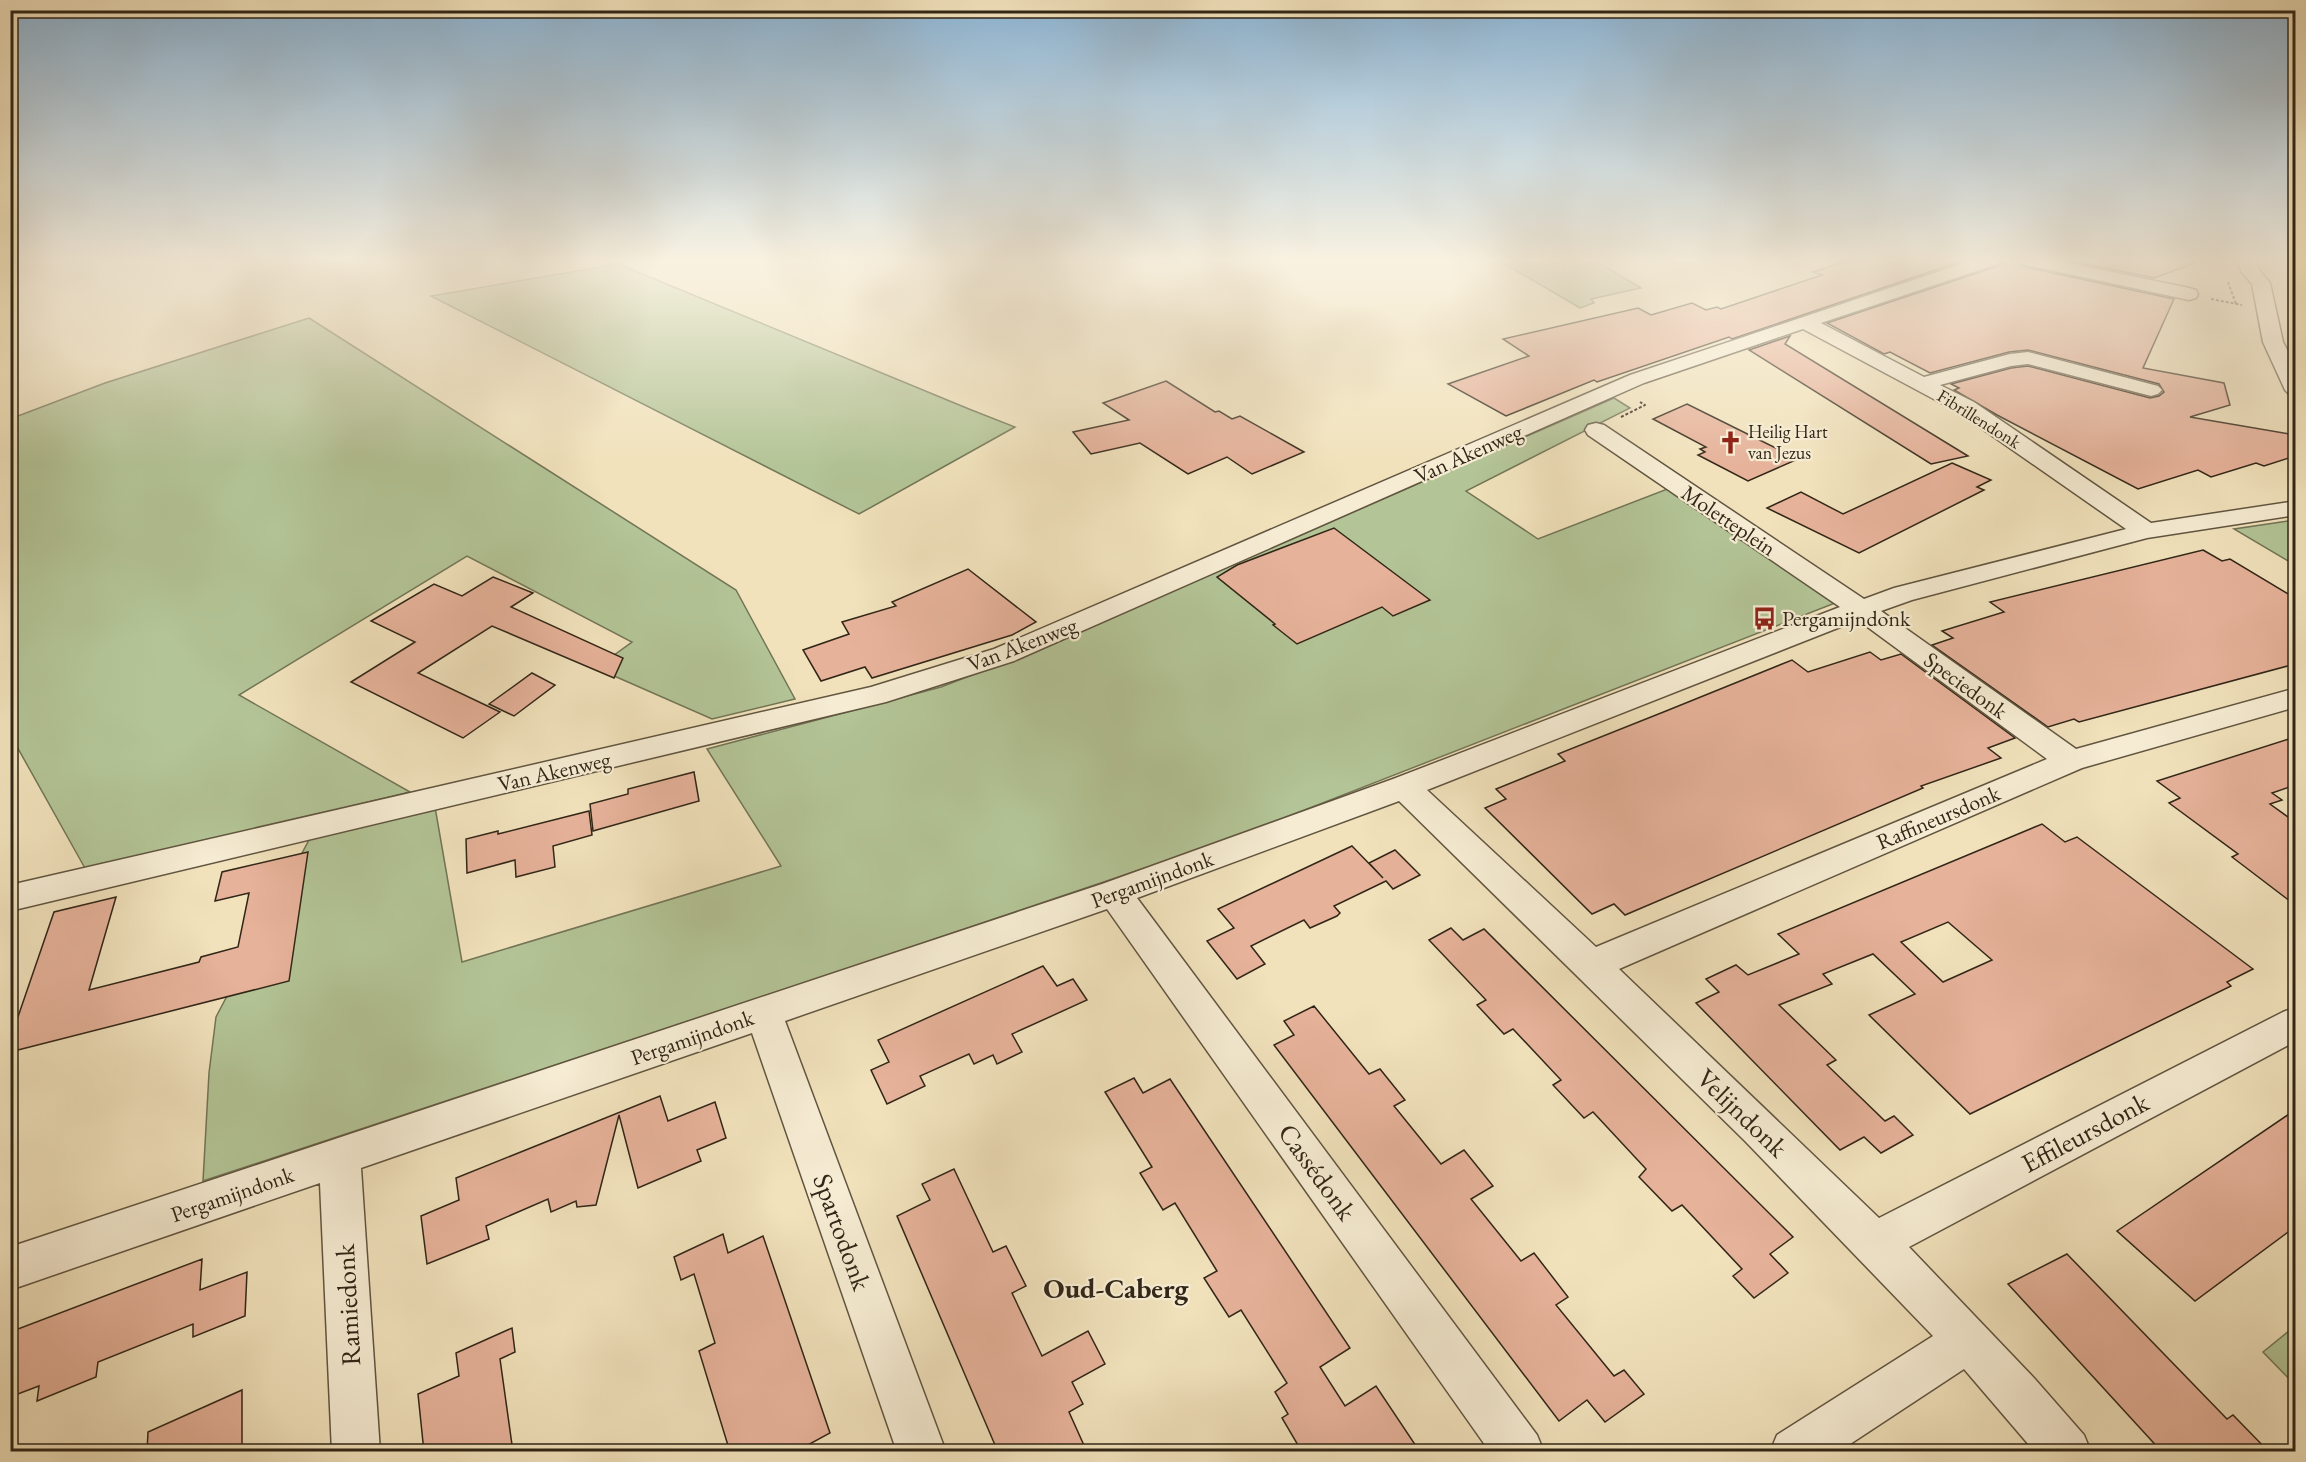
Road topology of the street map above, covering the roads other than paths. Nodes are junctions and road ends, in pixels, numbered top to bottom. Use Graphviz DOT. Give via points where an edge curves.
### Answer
graph roads {
  1 [pos="1786,328"];
  2 [pos="1816,328"];
  3 [pos="2270,328"];
  4 [pos="1921,384"];
  5 [pos="2151,390"];
  6 [pos="2295,390"];
  7 [pos="1596,430"];
  8 [pos="2295,508"];
  9 [pos="2146,531"];
  10 [pos="1862,609"];
  11 [pos="2295,697"];
  12 [pos="2071,761"];
  13 [pos="1404,787"];
  14 [pos="1114,893"];
  15 [pos="10,898"];
  16 [pos="1591,965"];
  17 [pos="763,1012"];
  18 [pos="2295,1023"];
  19 [pos="340,1158"];
  20 [pos="1874,1243"];
  21 [pos="10,1269"];
  22 [pos="1968,1340"];
  23 [pos="356,1452"];
  24 [pos="922,1452"];
  25 [pos="1520,1452"];
  26 [pos="1794,1452"];
  27 [pos="2067,1452"];
  1 -- 15 [label="street, Van Akenweg" via="1637,380 1004,655 876,695"];
  2 -- 4 [label="street, Fibrillendonk"];
  3 -- 6 [label="street"];
  4 -- 5 [label="street" via="2028,358"];
  4 -- 9 [label="street, Fibrillendonk" via="1966,407"];
  7 -- 10 [label="street, Moletteplein"];
  8 -- 9 [label="street, Pergamijndonk"];
  9 -- 10 [label="street, Pergamijndonk" via="1903,594"];
  10 -- 12 [label="street, Speciedonk"];
  10 -- 13 [label="street, Pergamijndonk"];
  11 -- 12 [label="street, Raffineursdonk"];
  12 -- 16 [label="street, Raffineursdonk"];
  13 -- 14 [label="street, Pergamijndonk"];
  13 -- 16 [label="street, Velijndonk"];
  14 -- 17 [label="street, Pergamijndonk"];
  14 -- 25 [label="street, Cassédonk"];
  16 -- 20 [label="street, Velijndonk"];
  17 -- 19 [label="street, Pergamijndonk"];
  17 -- 24 [label="street, Spartodonk"];
  18 -- 20 [label="street, Effileursdonk"];
  19 -- 21 [label="street, Pergamijndonk"];
  19 -- 23 [label="street, Ramiedonk"];
  20 -- 22 [label="street, Velijndonk"];
  22 -- 26 [label="street"];
  22 -- 27 [label="street, Velijndonk"];
}
